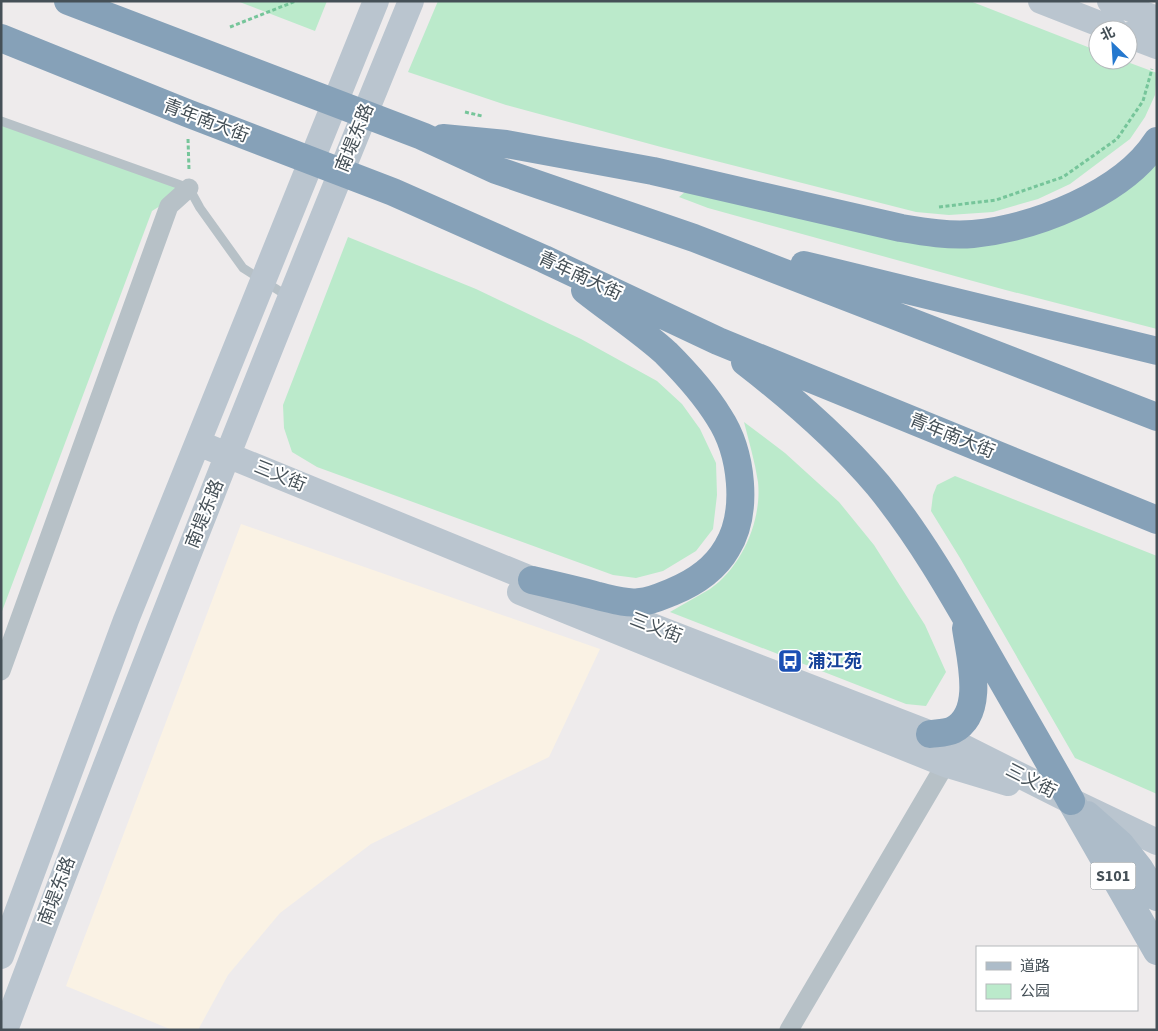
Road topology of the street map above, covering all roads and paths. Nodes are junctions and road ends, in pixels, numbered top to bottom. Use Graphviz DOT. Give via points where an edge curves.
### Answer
graph roads {
  1 [pos="68,1"];
  2 [pos="296,1"];
  3 [pos="376,1"];
  4 [pos="411,1"];
  5 [pos="1042,1"];
  6 [pos="1110,1"];
  7 [pos="1157,19"];
  8 [pos="1090,20"];
  9 [pos="230,27"];
  10 [pos="1,38"];
  11 [pos="1138,43"];
  12 [pos="1154,57"];
  13 [pos="464,112"];
  14 [pos="192,116"];
  15 [pos="483,116"];
  16 [pos="1,121"];
  17 [pos="422,136"];
  18 [pos="1157,141"];
  19 [pos="189,188"];
  20 [pos="935,208"];
  21 [pos="694,238"];
  22 [pos="544,259"];
  23 [pos="263,281"];
  24 [pos="290,297"];
  25 [pos="718,341"];
  26 [pos="1157,351"];
  27 [pos="1157,417"];
  28 [pos="195,451"];
  29 [pos="226,462"];
  30 [pos="1157,520"];
  31 [pos="532,580"];
  32 [pos="963,612"];
  33 [pos="1,671"];
  34 [pos="930,734"];
  35 [pos="951,754"];
  36 [pos="1071,801"];
  37 [pos="1157,842"];
  38 [pos="1157,897"];
  39 [pos="1157,951"];
  40 [pos="1,956"];
  41 [pos="5,1030"];
  42 [pos="789,1030"];
  1 -- 17 [label="highway"];
  2 -- 9 [label="path"];
  3 -- 23 [label="main road, 南堤东路"];
  4 -- 24 [label="main road, 南堤东路"];
  5 -- 8 [label="main road"];
  6 -- 7 [label="main road"];
  10 -- 14 [label="highway, 青年南大街"];
  11 -- 12 [label="main road"];
  12 -- 20 [label="path" via="1143,101 1117,139 1063,177 996,200"];
  13 -- 15 [label="path"];
  14 -- 19 [label="path"];
  14 -- 22 [label="highway, 青年南大街" via="393,192"];
  16 -- 19 [label="lane"];
  17 -- 18 [label="highway" via="506,144 653,171 901,228 951,234 995,231 1065,210 1121,178"];
  17 -- 21 [label="highway" via="496,170"];
  19 -- 23 [label="lane" via="243,268"];
  19 -- 33 [label="street" via="169,206"];
  21 -- 26 [label="highway"];
  21 -- 27 [label="highway"];
  22 -- 25 [label="highway, 青年南大街"];
  22 -- 31 [label="highway" via="665,353 695,386 730,436 739,470 740,489 738,514 727,548 714,565 680,589 639,602"];
  23 -- 24 [label="lane"];
  23 -- 28 [label="main road, 南堤东路"];
  24 -- 29 [label="main road, 南堤东路"];
  25 -- 30 [label="highway, 青年南大街"];
  25 -- 32 [label="highway" via="775,386 843,447 920,540"];
  28 -- 29 [label="main road, 三义街"];
  28 -- 40 [label="main road, 南堤东路" via="122,629"];
  29 -- 31 [label="main road, 三义街"];
  29 -- 35 [label="main road, 三义街"];
  29 -- 41 [label="main road, 南堤东路"];
  31 -- 34 [label="main road, 三义街"];
  32 -- 34 [label="highway" via="975,688 971,705 964,721 952,730"];
  32 -- 36 [label="highway"];
  34 -- 35 [label="main road, 三义街"];
  35 -- 36 [label="main road, 三义街"];
  35 -- 42 [label="street"];
  36 -- 37 [label="main road, 三义街"];
  36 -- 38 [label="main road, S101" via="1120,844"];
  36 -- 39 [label="main road, S101"];
}
